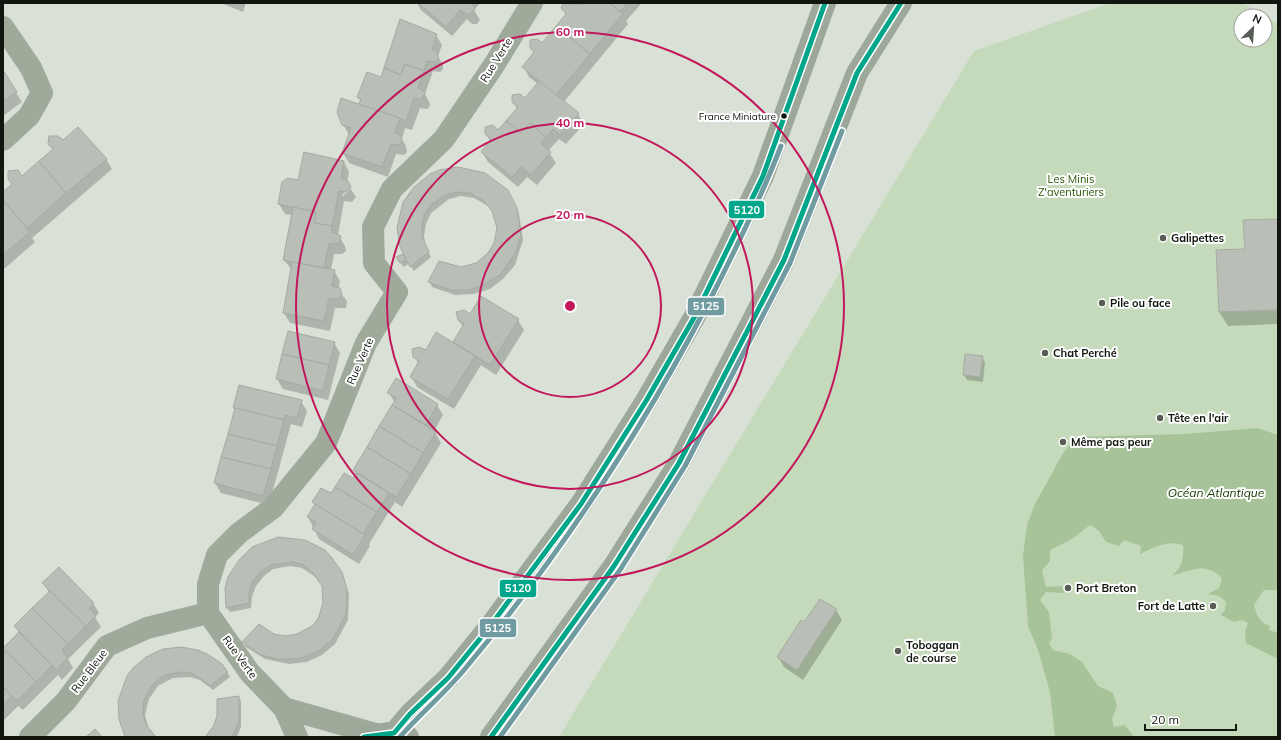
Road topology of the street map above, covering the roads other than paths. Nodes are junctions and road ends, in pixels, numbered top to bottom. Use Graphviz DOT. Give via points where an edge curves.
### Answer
graph roads {
  1 [pos="532,3"];
  2 [pos="825,3"];
  3 [pos="901,3"];
  4 [pos="3,27"];
  5 [pos="3,140"];
  6 [pos="208,614"];
  7 [pos="284,708"];
  8 [pos="385,735"];
  9 [pos="30,737"];
  10 [pos="297,737"];
  11 [pos="491,737"];
  1 -- 6 [label="street, Rue Verte" via="444,139 392,189 373,227 374,263 397,292 366,343 326,443 274,508 239,533 217,556 208,584"];
  2 -- 8 [label="street" via="763,176 695,316 646,401 581,504 488,629 448,678"];
  3 -- 11 [label="street" via="857,72 784,260 679,463 614,566"];
  4 -- 5 [label="street" via="31,68 42,93 28,116"];
  6 -- 7 [label="street, Rue Verte" via="250,673"];
  6 -- 9 [label="street, Rue Bleue" via="147,628 107,646 66,701"];
  7 -- 8 [label="street"];
  7 -- 10 [label="street, Rue Verte"];
}
